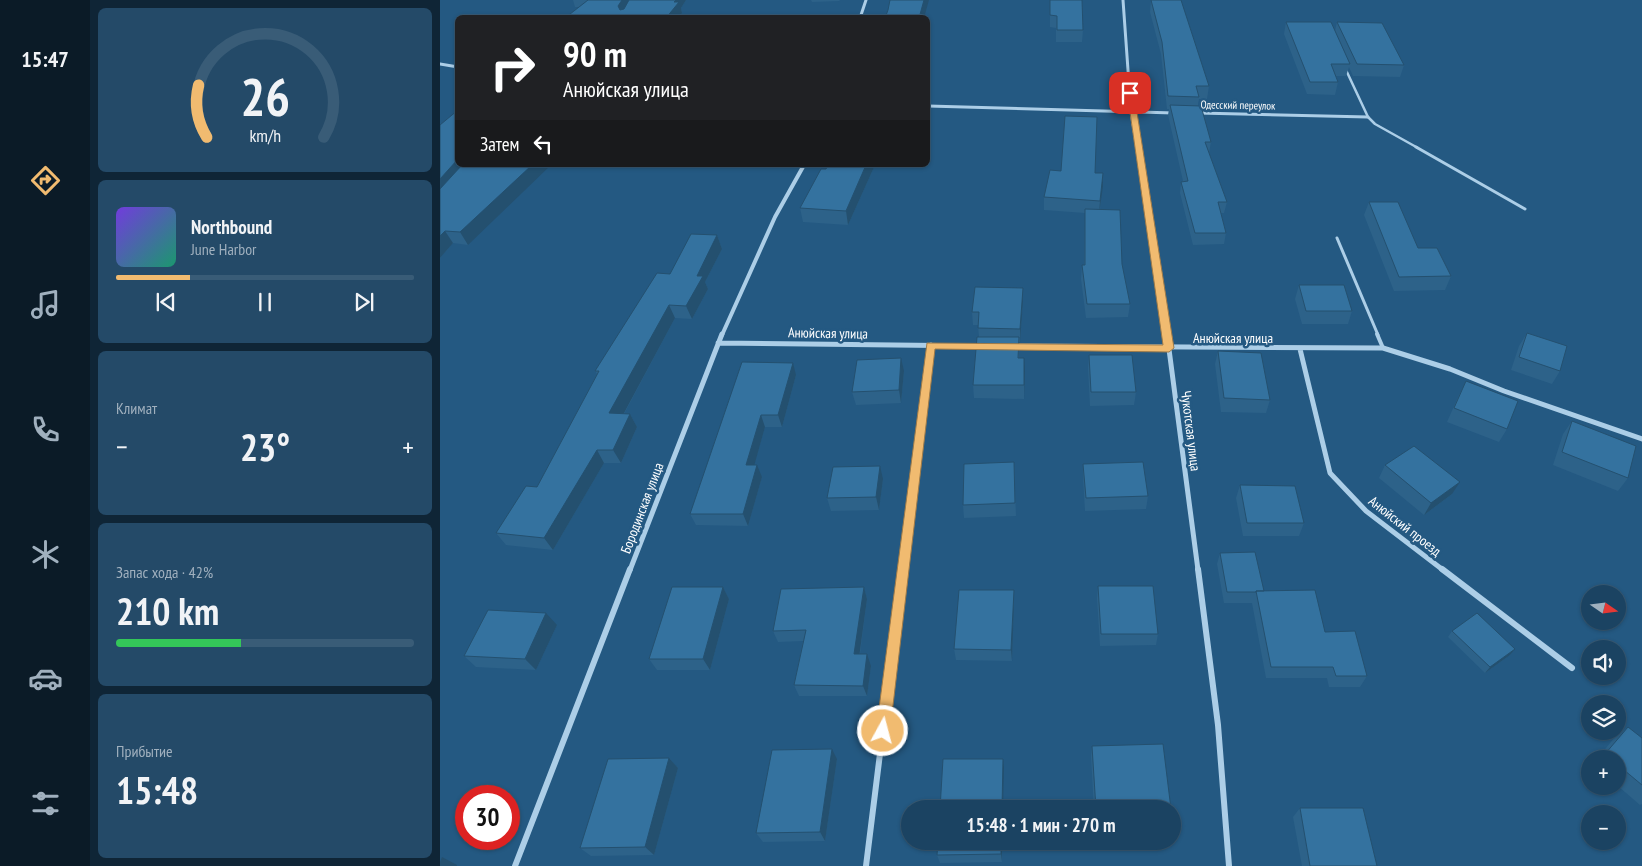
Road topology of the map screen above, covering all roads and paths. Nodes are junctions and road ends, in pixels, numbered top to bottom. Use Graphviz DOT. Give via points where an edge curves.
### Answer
graph roads {
  1 [pos="866,0"];
  2 [pos="1123,0"];
  3 [pos="861,15"];
  4 [pos="440,64"];
  5 [pos="455,66"];
  6 [pos="1345,68"];
  7 [pos="930,106"];
  8 [pos="1131,112"];
  9 [pos="1180,113"];
  10 [pos="1190,113"];
  11 [pos="1368,117"];
  12 [pos="803,167"];
  13 [pos="1525,209"];
  14 [pos="1337,238"];
  15 [pos="718,343"];
  16 [pos="931,345"];
  17 [pos="990,346"];
  18 [pos="1010,346"];
  19 [pos="1169,348"];
  20 [pos="1383,348"];
  21 [pos="1300,349"];
  22 [pos="1642,439"];
  23 [pos="1572,668"];
  24 [pos="515,866"];
  25 [pos="866,866"];
  26 [pos="1229,866"];
  1 -- 3 [label="street"];
  2 -- 8 [label="street, Чукотская улица"];
  4 -- 5 [label="street"];
  6 -- 11 [label="lane"];
  7 -- 8 [label="street, Одесский переулок"];
  8 -- 9 [label="street, Одесский переулок"];
  8 -- 19 [label="street, Чукотская улица"];
  10 -- 11 [label="street, Одесский переулок"];
  11 -- 13 [label="lane" via="1392,135"];
  12 -- 15 [label="street, Бородинская улица" via="776,217"];
  14 -- 20 [label="lane"];
  15 -- 16 [label="street, Анюйская улица"];
  15 -- 24 [label="street, Бородинская улица"];
  16 -- 17 [label="street, Анюйская улица"];
  16 -- 25 [label="street"];
  18 -- 19 [label="street, Анюйская улица"];
  19 -- 21 [label="street, Анюйская улица"];
  19 -- 26 [label="street, Чукотская улица" via="1218,725"];
  20 -- 21 [label="street, Анюйская улица"];
  20 -- 22 [label="street, Анюйская улица"];
  21 -- 23 [label="street, Анюйский проезд" via="1330,473 1366,511"];
}
